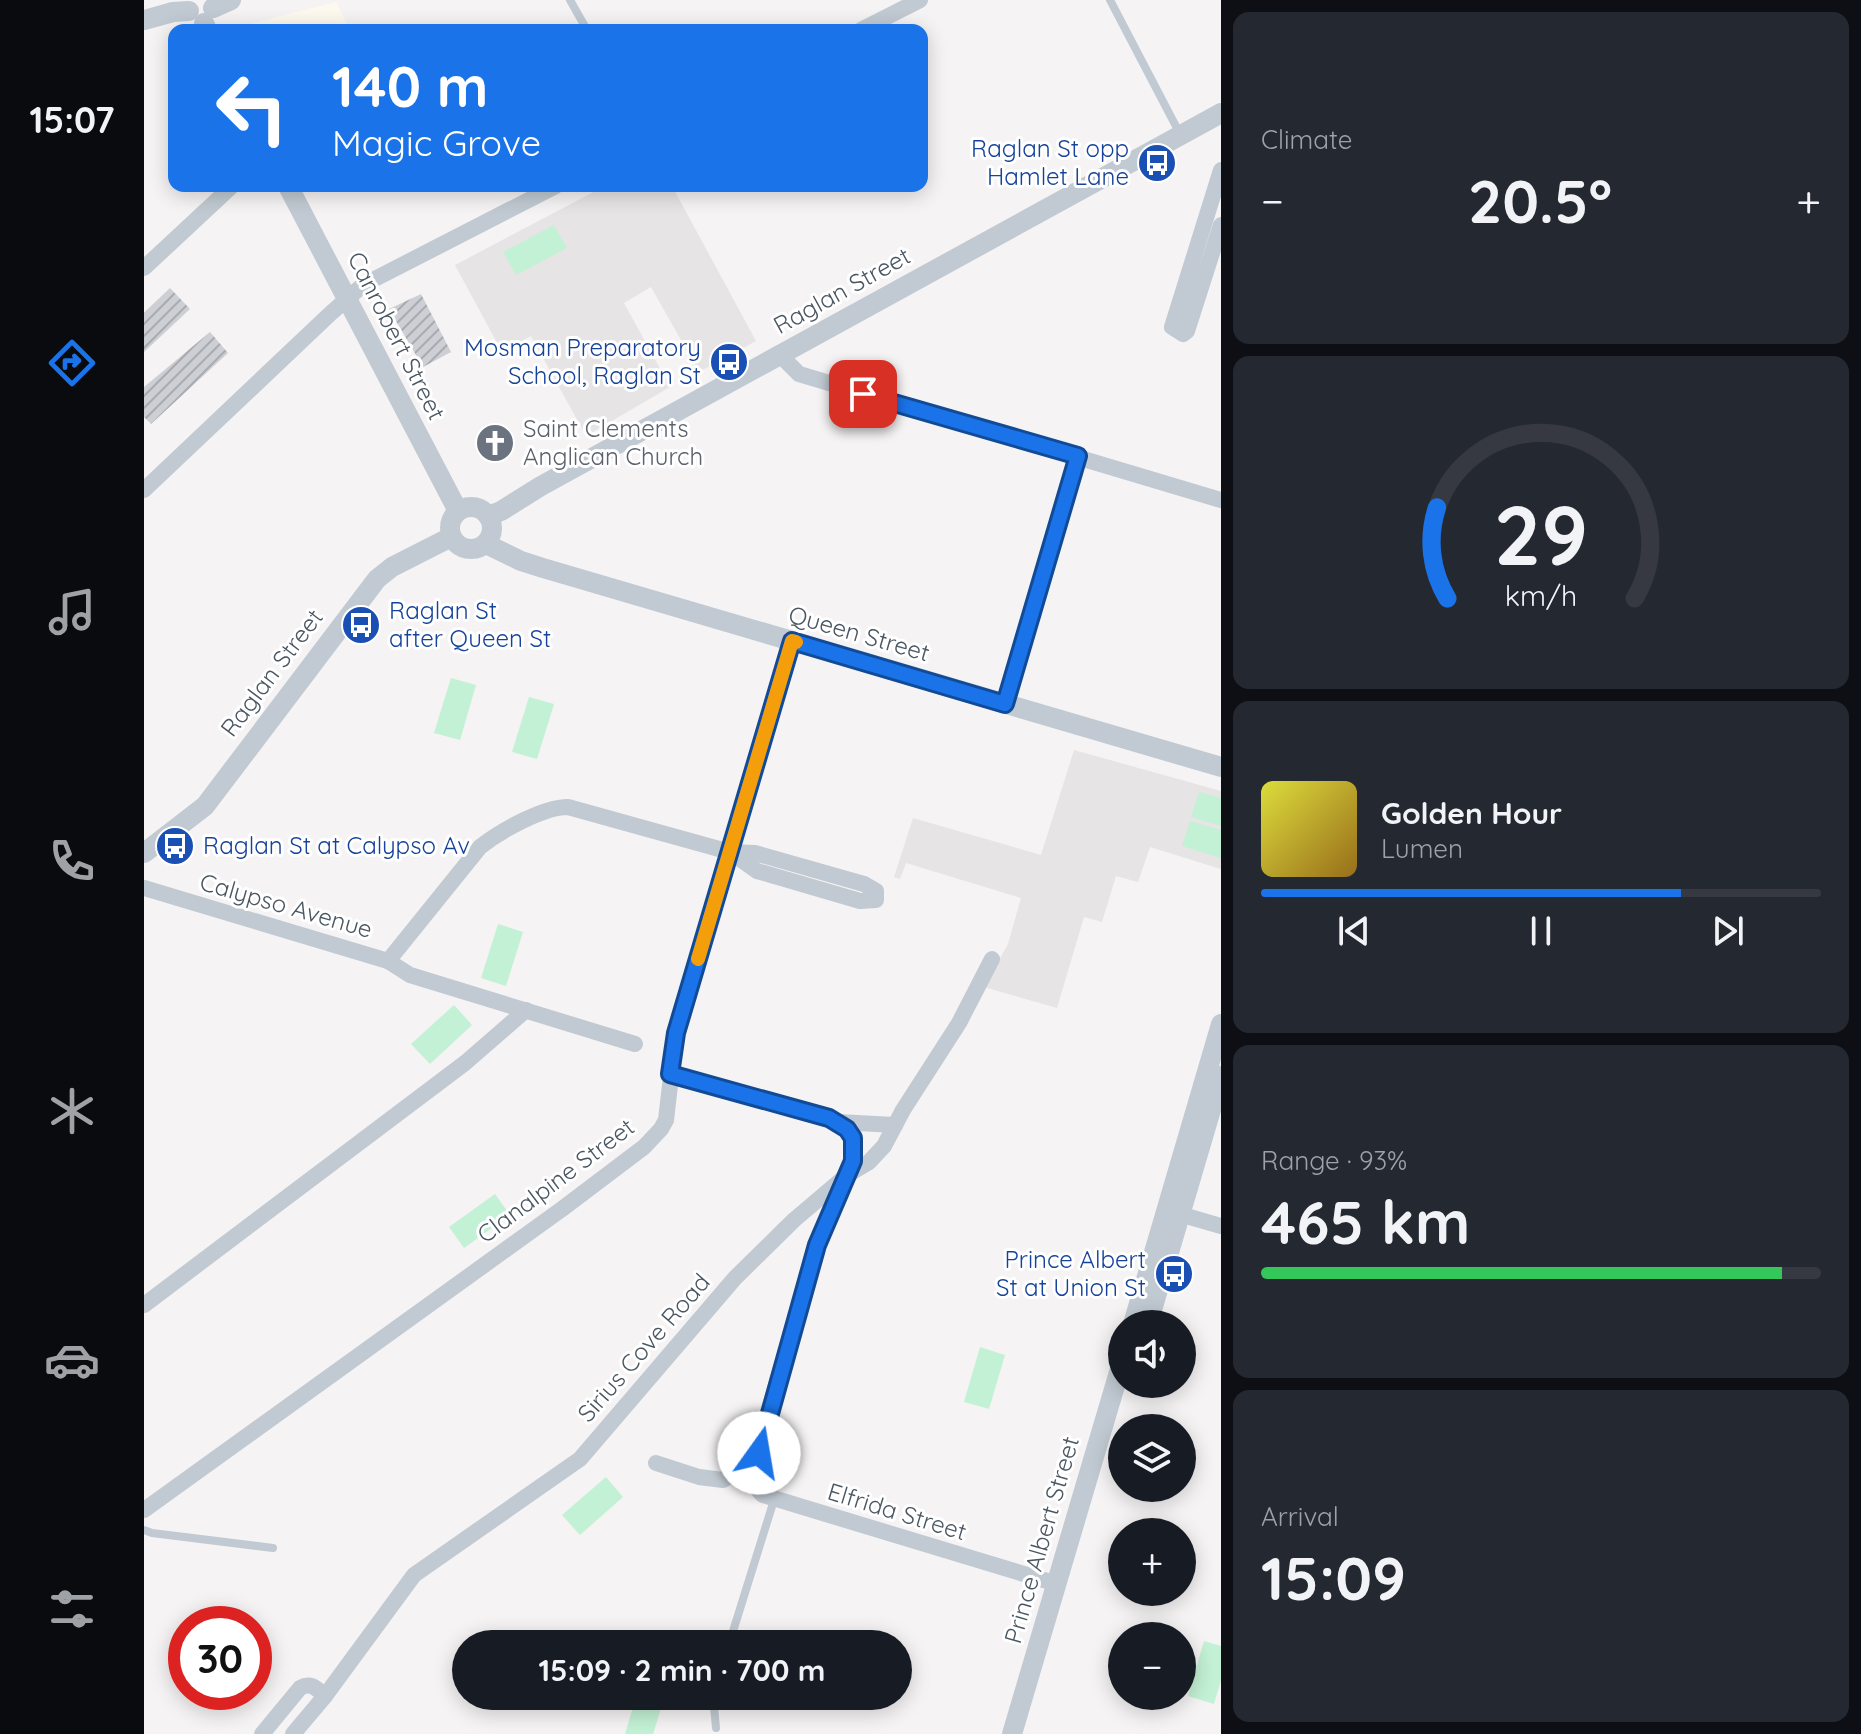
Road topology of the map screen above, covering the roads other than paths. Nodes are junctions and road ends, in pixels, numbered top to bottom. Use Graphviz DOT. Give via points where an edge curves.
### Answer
graph roads {
  1 [pos="570,0"];
  2 [pos="920,0"];
  3 [pos="1110,0"];
  4 [pos="207,10"];
  5 [pos="144,20"];
  6 [pos="584,24"];
  7 [pos="873,24"];
  8 [pos="1221,113"];
  9 [pos="1181,136"];
  10 [pos="1221,170"];
  11 [pos="226,192"];
  12 [pos="291,192"];
  13 [pos="544,192"];
  14 [pos="1221,225"];
  15 [pos="144,268"];
  16 [pos="347,298"];
  17 [pos="780,355"];
  18 [pos="1078,456"];
  19 [pos="144,490"];
  20 [pos="1221,500"];
  21 [pos="458,511"];
  22 [pos="488,516"];
  23 [pos="451,537"];
  24 [pos="486,544"];
  25 [pos="792,641"];
  26 [pos="1005,704"];
  27 [pos="1221,767"];
  28 [pos="730,852"];
  29 [pos="144,853"];
  30 [pos="144,888"];
  31 [pos="992,959"];
  32 [pos="388,961"];
  33 [pos="526,1010"];
  34 [pos="1221,1024"];
  35 [pos="635,1044"];
  36 [pos="670,1074"];
  37 [pos="1221,1076"];
  38 [pos="838,1122"];
  39 [pos="895,1125"];
  40 [pos="847,1175"];
  41 [pos="1173,1212"];
  42 [pos="1221,1226"];
  43 [pos="144,1305"];
  44 [pos="1138,1310"];
  45 [pos="1150,1310"];
  46 [pos="1111,1398"];
  47 [pos="1126,1398"];
  48 [pos="766,1419"];
  49 [pos="656,1463"];
  50 [pos="774,1500"];
  51 [pos="144,1510"];
  52 [pos="144,1530"];
  53 [pos="273,1548"];
  54 [pos="1057,1584"];
  55 [pos="733,1630"];
  56 [pos="325,1696"];
  57 [pos="714,1710"];
  58 [pos="716,1728"];
  59 [pos="262,1734"];
  60 [pos="293,1734"];
  61 [pos="1012,1734"];
  62 [pos="1025,1734"];
  1 -- 6 [label="lane"];
  2 -- 7 [label="street"];
  3 -- 9 [label="lane"];
  4 -- 5 [label="street"];
  8 -- 9 [label="street, Raglan Street"];
  9 -- 17 [label="street, Raglan Street"];
  10 -- 14 [label="street" via="1206,246"];
  11 -- 15 [label="street"];
  12 -- 16 [label="street, Canrobert Street"];
  13 -- 16 [label="street"];
  16 -- 19 [label="street"];
  16 -- 21 [label="street, Canrobert Street"];
  17 -- 18 [label="street" via="799,374"];
  17 -- 22 [label="street, Raglan Street"];
  18 -- 20 [label="street"];
  18 -- 26 [label="lane"];
  21 -- 22 [label="street" via="476,508"];
  21 -- 23 [label="street" via="450,521"];
  22 -- 24 [label="street" via="492,527"];
  23 -- 24 [label="street" via="466,549"];
  23 -- 29 [label="street, Raglan Street" via="377,579 205,806"];
  24 -- 25 [label="street, Queen Street" via="521,561"];
  25 -- 26 [label="street, Queen Street"];
  25 -- 28 [label="street, Clanalpine Street"];
  26 -- 27 [label="street, Queen Street"];
  28 -- 28 [label="street, Calypso Avenue" via="755,853 864,884 876,891 876,900 860,901 757,871"];
  28 -- 32 [label="street, Calypso Avenue" via="575,809 550,809 480,847"];
  28 -- 36 [label="street, Clanalpine Street" via="676,1033"];
  30 -- 32 [label="street, Calypso Avenue"];
  31 -- 39 [label="street, Sirius Cove Road"];
  32 -- 33 [label="street" via="410,975"];
  33 -- 35 [label="street"];
  33 -- 43 [label="street" via="465,1063"];
  34 -- 41 [label="street"];
  36 -- 38 [label="street"];
  36 -- 51 [label="street, Clanalpine Street" via="666,1120 644,1147"];
  37 -- 41 [label="street"];
  38 -- 39 [label="street"];
  38 -- 40 [label="street" via="853,1138"];
  39 -- 40 [label="street, Sirius Cove Road" via="884,1146"];
  40 -- 48 [label="street" via="817,1245"];
  40 -- 56 [label="street, Sirius Cove Road" via="735,1278 580,1459 414,1575"];
  41 -- 42 [label="street"];
  41 -- 44 [label="street"];
  41 -- 45 [label="street"];
  46 -- 54 [label="street, Prince Albert Street"];
  47 -- 62 [label="street, Prince Albert Street"];
  48 -- 49 [label="street" via="749,1428 738,1466 723,1480"];
  48 -- 50 [label="street" via="753,1482 756,1490"];
  50 -- 54 [label="street, Elfrida Street"];
  50 -- 55 [label="lane"];
  52 -- 53 [label="lane"];
  54 -- 61 [label="street, Prince Albert Street"];
  56 -- 59 [label="street" via="314,1686 300,1688"];
  56 -- 60 [label="street, Sirius Cove Road"];
  57 -- 58 [label="lane"];
}
